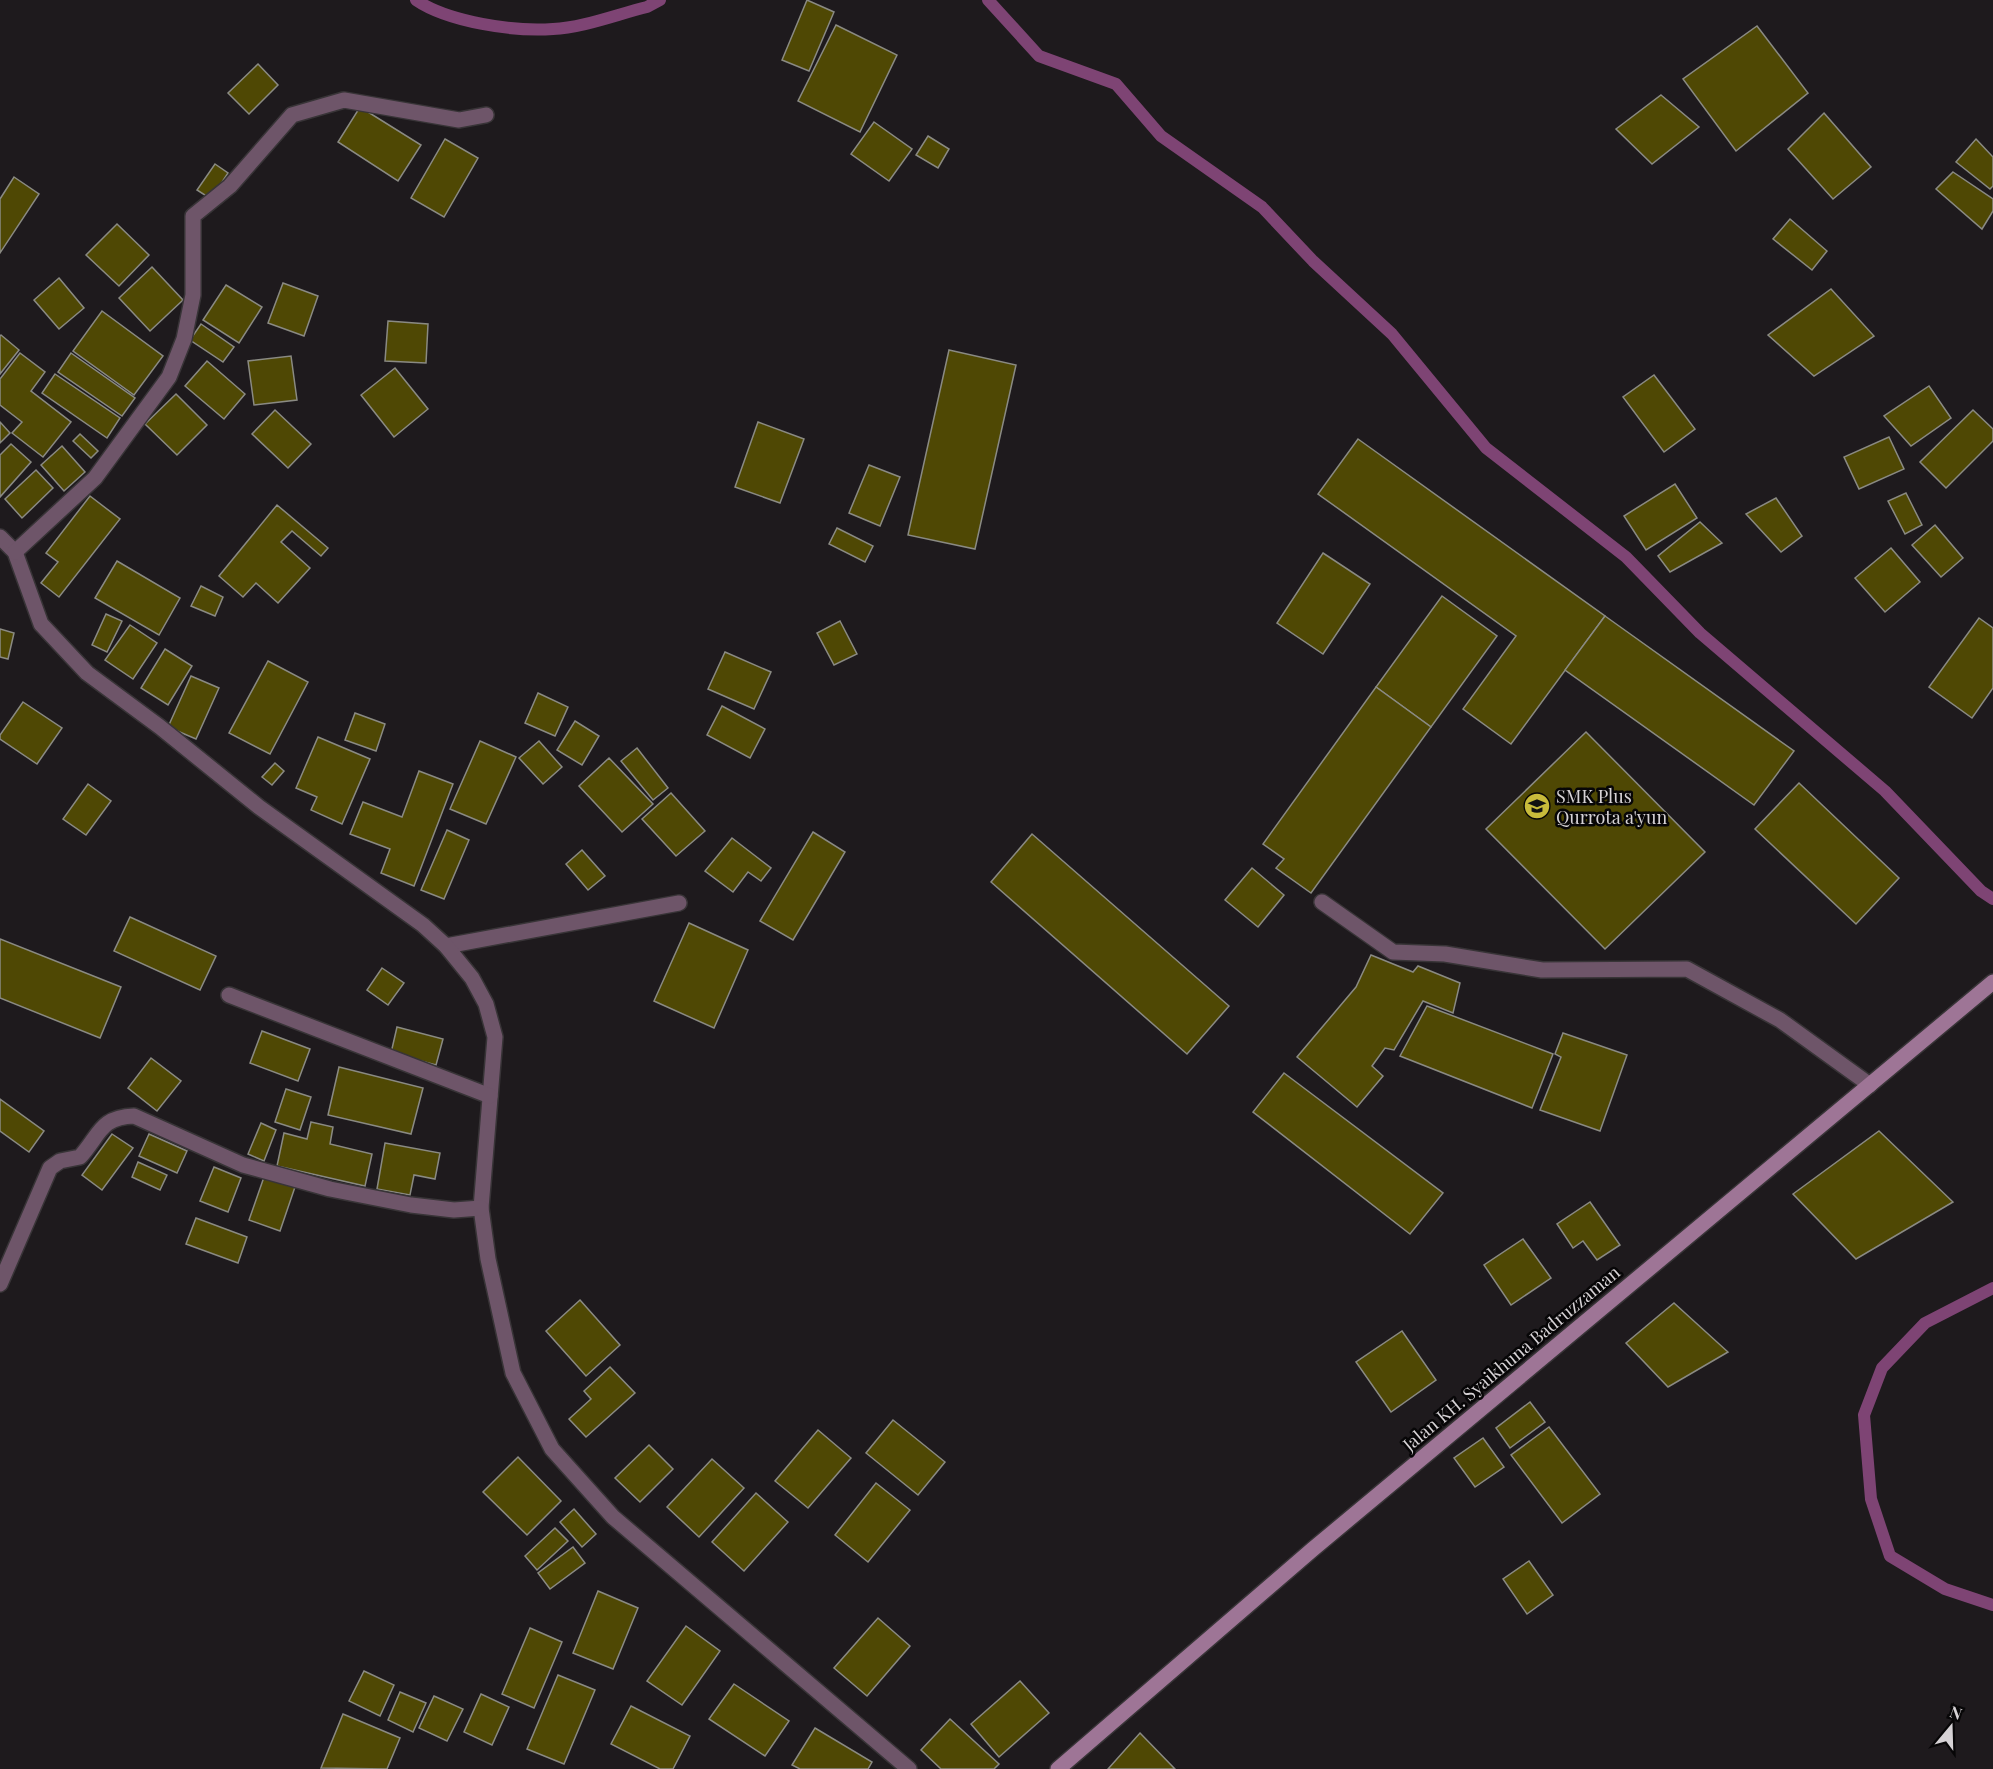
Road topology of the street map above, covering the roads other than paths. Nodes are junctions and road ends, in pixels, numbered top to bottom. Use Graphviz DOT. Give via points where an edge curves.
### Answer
graph roads {
  1 [pos="486,114"];
  2 [pos="0,537"];
  3 [pos="15,552"];
  4 [pos="1322,902"];
  5 [pos="680,903"];
  6 [pos="446,946"];
  7 [pos="1993,982"];
  8 [pos="228,995"];
  9 [pos="1869,1085"];
  10 [pos="490,1096"];
  11 [pos="481,1208"];
  12 [pos="0,1284"];
  13 [pos="909,1769"];
  14 [pos="1058,1769"];
  1 -- 3 [label="street" via="459,120 344,100 292,115 230,186 193,216 193,295 184,339 169,377 96,478"];
  2 -- 3 [label="street"];
  3 -- 6 [label="street" via="41,624 87,673"];
  4 -- 9 [label="street" via="1393,952 1444,954 1542,970 1687,969 1780,1020"];
  5 -- 6 [label="street"];
  6 -- 10 [label="street" via="472,978 486,1004 495,1036"];
  7 -- 9 [label="main road, Jalan KH. Syaikhuna Badruzzaman"];
  8 -- 10 [label="street"];
  9 -- 14 [label="main road, Jalan KH. Syaikhuna Badruzzaman" via="1322,1541"];
  10 -- 11 [label="street"];
  11 -- 12 [label="street" via="454,1210 411,1205 330,1189 243,1165 134,1116 116,1117 99,1131 80,1157 60,1161 50,1168"];
  11 -- 13 [label="street" via="513,1373 552,1449 613,1517"];
}
